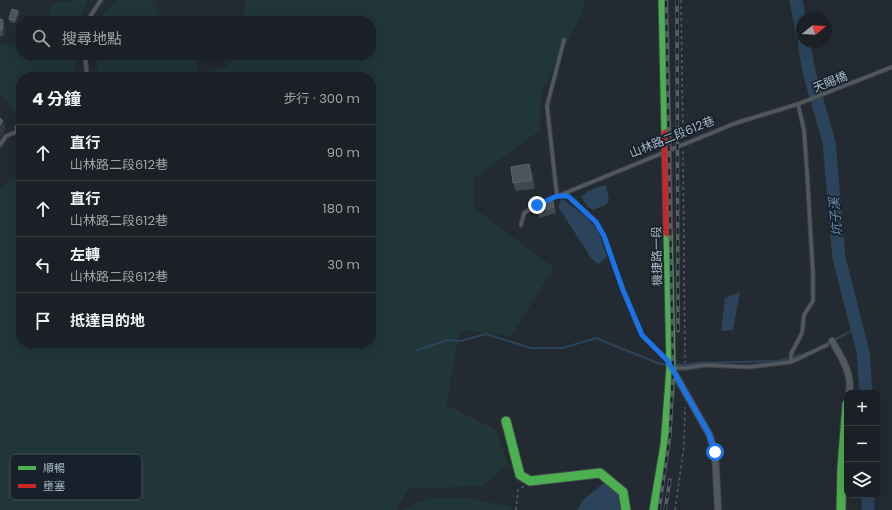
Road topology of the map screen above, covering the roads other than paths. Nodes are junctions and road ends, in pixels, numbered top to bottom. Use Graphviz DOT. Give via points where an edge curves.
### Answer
graph roads {
  1 [pos="101,0"];
  2 [pos="663,0"];
  3 [pos="90,16"];
  4 [pos="564,40"];
  5 [pos="85,60"];
  6 [pos="892,67"];
  7 [pos="87,72"];
  8 [pos="798,104"];
  9 [pos="16,132"];
  10 [pos="0,145"];
  11 [pos="666,152"];
  12 [pos="557,196"];
  13 [pos="521,225"];
  14 [pos="832,341"];
  15 [pos="827,345"];
  16 [pos="791,362"];
  17 [pos="670,364"];
  18 [pos="850,390"];
  19 [pos="506,421"];
  20 [pos="846,426"];
  21 [pos="626,510"];
  22 [pos="654,510"];
  23 [pos="718,510"];
  24 [pos="841,510"];
  1 -- 3 [label="lane"];
  2 -- 11 [label="street, 機捷路一段"];
  4 -- 12 [label="lane" via="547,106"];
  5 -- 7 [label="lane"];
  6 -- 8 [label="lane, 天賜橋"];
  8 -- 11 [label="lane, 山林路二段612巷" via="736,123"];
  8 -- 16 [label="lane" via="804,130 813,301 804,315 802,333 791,354"];
  9 -- 10 [label="lane" via="6,136"];
  11 -- 12 [label="lane, 山林路二段612巷"];
  11 -- 17 [label="street, 機捷路一段"];
  12 -- 13 [label="lane, 山林路二段612巷" via="524,213"];
  12 -- 17 [label="lane" via="568,196 596,222 604,236 642,335"];
  14 -- 18 [label="street" via="847,370"];
  15 -- 16 [label="lane"];
  16 -- 17 [label="lane" via="749,367 704,365 686,368"];
  17 -- 22 [label="street, 機捷路一段" via="664,446"];
  17 -- 23 [label="street" via="709,434 715,452"];
  19 -- 21 [label="street" via="520,475 530,481 600,473 623,492"];
  20 -- 24 [label="street"];
}
